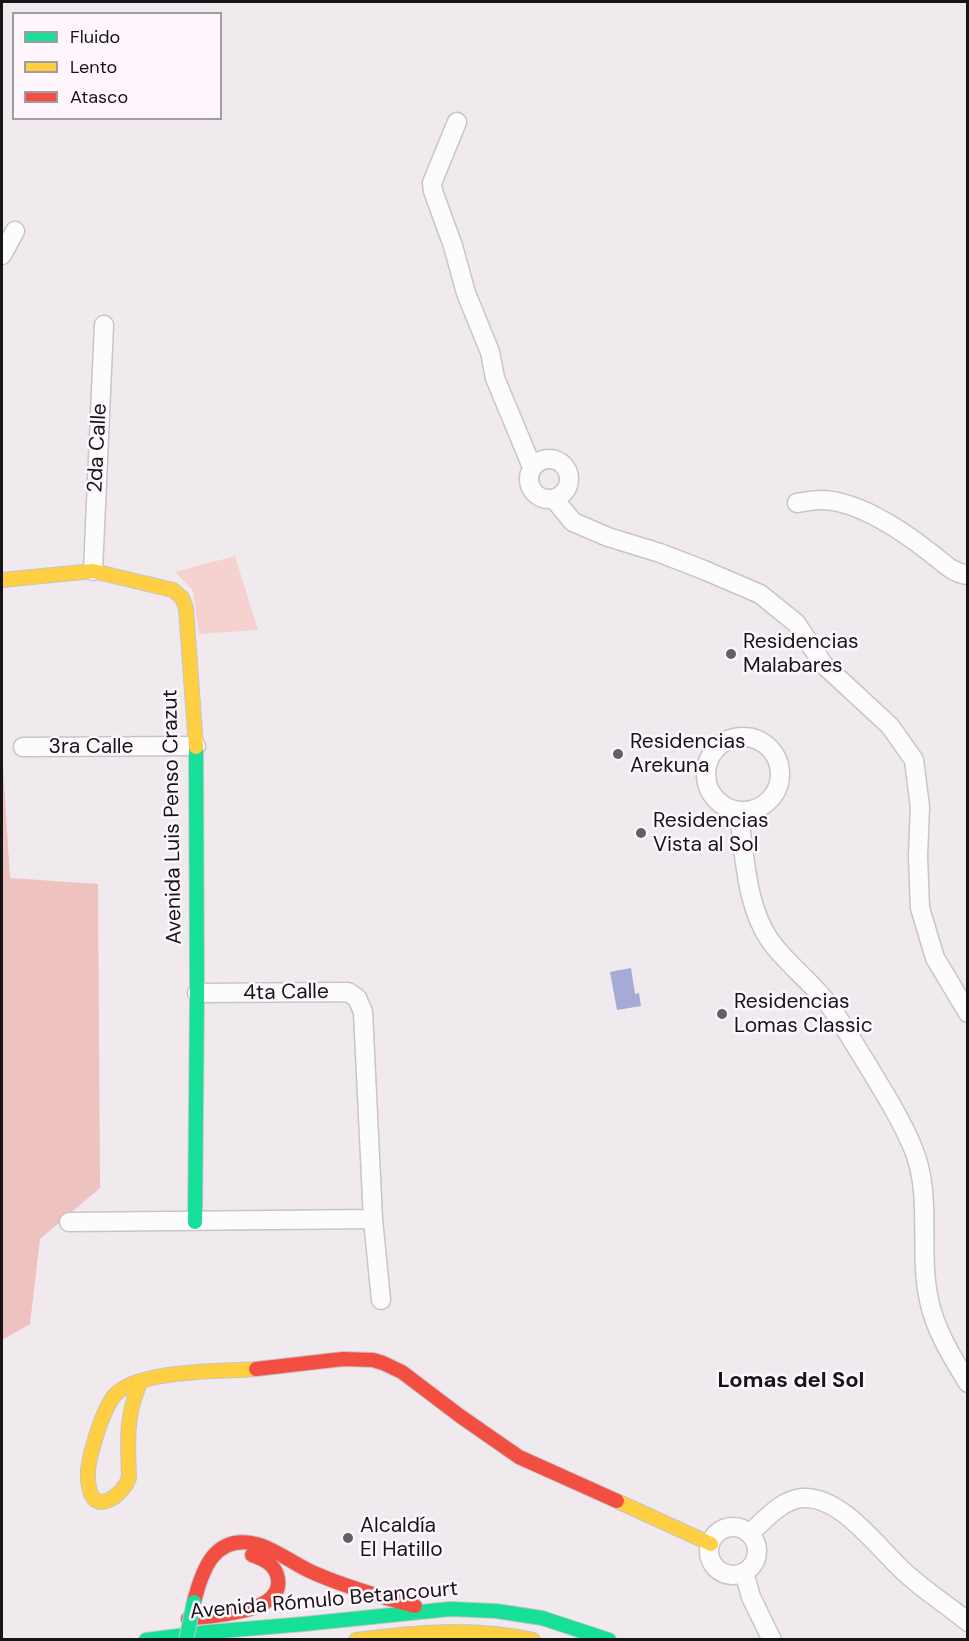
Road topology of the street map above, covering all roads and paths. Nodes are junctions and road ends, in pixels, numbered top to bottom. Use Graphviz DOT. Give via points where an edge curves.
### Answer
graph roads {
  1 [pos="457,122"];
  2 [pos="15,231"];
  3 [pos="2,255"];
  4 [pos="104,325"];
  5 [pos="532,467"];
  6 [pos="554,499"];
  7 [pos="797,503"];
  8 [pos="93,571"];
  9 [pos="968,575"];
  10 [pos="2,580"];
  11 [pos="196,746"];
  12 [pos="23,747"];
  13 [pos="738,811"];
  14 [pos="197,993"];
  15 [pos="968,1013"];
  16 [pos="373,1219"];
  17 [pos="69,1222"];
  18 [pos="195,1222"];
  19 [pos="381,1300"];
  20 [pos="141,1381"];
  21 [pos="968,1383"];
  22 [pos="101,1424"];
  23 [pos="128,1431"];
  24 [pos="750,1533"];
  25 [pos="711,1544"];
  26 [pos="744,1572"];
  27 [pos="200,1603"];
  28 [pos="427,1610"];
  29 [pos="968,1622"];
  30 [pos="533,1639"];
  31 [pos="144,1640"];
  32 [pos="186,1640"];
  33 [pos="198,1640"];
  34 [pos="356,1640"];
  35 [pos="609,1640"];
  36 [pos="772,1640"];
  1 -- 5 [label="street" via="432,183 433,191 490,352 495,378"];
  2 -- 3 [label="street"];
  4 -- 8 [label="street, 2da Calle"];
  5 -- 6 [label="street" via="531,489 541,498"];
  5 -- 6 [label="street" via="546,458 565,465 569,485"];
  6 -- 15 [label="street" via="573,522 760,594 796,624 823,664 890,726 914,760 920,807 920,909 935,958"];
  7 -- 9 [label="street" via="821,500 861,510 913,540 948,568"];
  8 -- 10 [label="street, Avenida Luis Penso Crazut"];
  8 -- 11 [label="street, Avenida Luis Penso Crazut" via="162,586 182,598 186,608"];
  11 -- 12 [label="street, 3ra Calle"];
  11 -- 14 [label="street, Avenida Luis Penso Crazut"];
  13 -- 13 [label="street" via="762,806 771,799 780,777 774,753 760,740 744,736 720,744 706,771 709,789 716,800"];
  13 -- 21 [label="street" via="756,912 769,939 836,1015 894,1108 913,1149 923,1186 929,1301 941,1335"];
  14 -- 16 [label="street, 4ta Calle" via="348,992 357,998 363,1012"];
  14 -- 18 [label="street, Avenida Luis Penso Crazut"];
  16 -- 18 [label="street"];
  16 -- 19 [label="street"];
  17 -- 18 [label="street"];
  20 -- 22 [label="street" via="114,1396"];
  20 -- 23 [label="street" via="132,1401"];
  20 -- 25 [label="street" via="157,1376 343,1359 373,1360 402,1372 519,1457"];
  22 -- 23 [label="street"];
  22 -- 23 [label="street" via="87,1479 92,1496 98,1500 115,1498 127,1487"];
  24 -- 25 [label="street" via="737,1527 724,1529"];
  24 -- 26 [label="street" via="757,1551 755,1561"];
  24 -- 29 [label="street" via="784,1503 809,1498 825,1502 845,1514 908,1575"];
  25 -- 26 [label="street" via="710,1556 715,1566 731,1575"];
  26 -- 36 [label="street" via="751,1597"];
  27 -- 28 [label="street" via="209,1558 227,1544 247,1542 338,1583"];
  27 -- 31 [label="street" via="217,1569 228,1560 250,1555 266,1561 276,1571 276,1593 263,1605 170,1622"];
  27 -- 32 [label="street, bridge"];
  27 -- 33 [label="street"];
  28 -- 31 [label="street, Avenida Rómulo Betancourt"];
  28 -- 35 [label="street, Avenida Rómulo Betancourt" via="523,1614"];
  30 -- 34 [label="street, Avenida Rómulo Betancourt" via="444,1630"];
}
